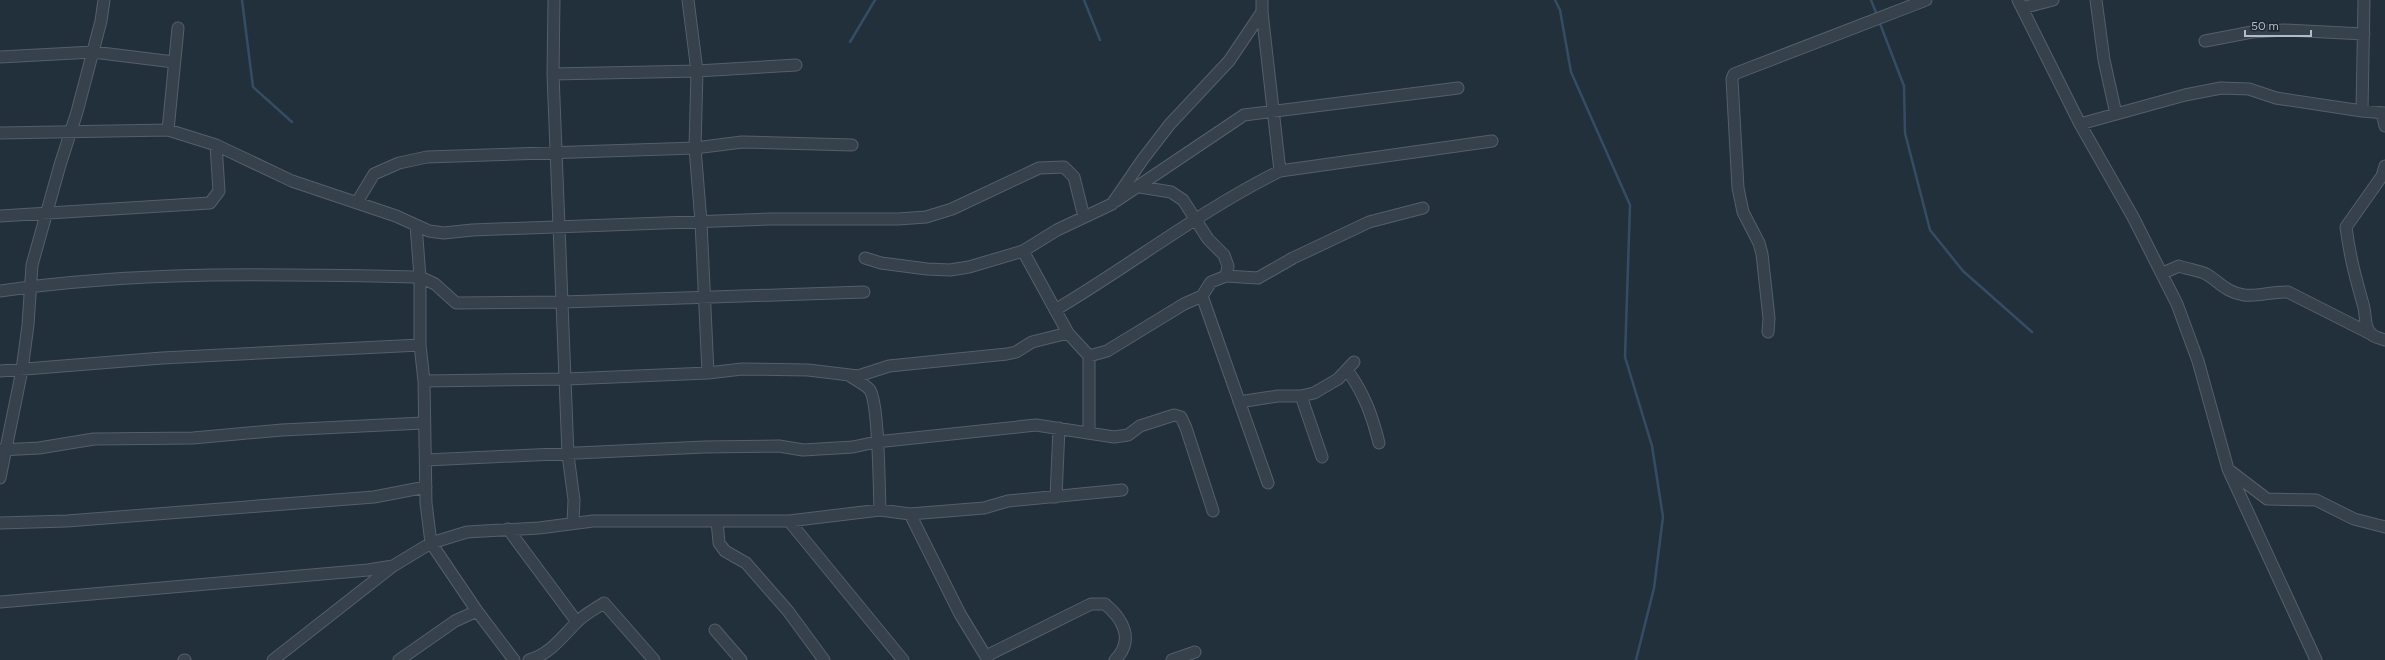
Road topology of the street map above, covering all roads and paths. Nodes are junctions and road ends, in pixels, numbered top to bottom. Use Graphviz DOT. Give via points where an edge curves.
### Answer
graph roads {
  1 [pos="104,0"];
  2 [pos="554,0"];
  3 [pos="688,0"];
  4 [pos="1262,0"];
  5 [pos="1926,0"];
  6 [pos="2053,0"];
  7 [pos="2096,0"];
  8 [pos="2364,0"];
  9 [pos="2020,4"];
  10 [pos="1262,12"];
  11 [pos="178,28"];
  12 [pos="2364,34"];
  13 [pos="2205,41"];
  14 [pos="93,52"];
  15 [pos="0,56"];
  16 [pos="174,62"];
  17 [pos="796,65"];
  18 [pos="697,71"];
  19 [pos="553,74"];
  20 [pos="1458,88"];
  21 [pos="1273,110"];
  22 [pos="2362,111"];
  23 [pos="2383,113"];
  24 [pos="2116,114"];
  25 [pos="2080,124"];
  26 [pos="2385,126"];
  27 [pos="168,130"];
  28 [pos="70,131"];
  29 [pos="0,133"];
  30 [pos="1492,141"];
  31 [pos="852,145"];
  32 [pos="216,146"];
  33 [pos="695,148"];
  34 [pos="557,152"];
  35 [pos="2385,166"];
  36 [pos="1280,171"];
  37 [pos="1140,187"];
  38 [pos="357,202"];
  39 [pos="1112,204"];
  40 [pos="1423,208"];
  41 [pos="48,212"];
  42 [pos="0,216"];
  43 [pos="1084,217"];
  44 [pos="1196,219"];
  45 [pos="701,222"];
  46 [pos="416,226"];
  47 [pos="561,227"];
  48 [pos="1023,251"];
  49 [pos="865,258"];
  50 [pos="2163,273"];
  51 [pos="1226,276"];
  52 [pos="420,277"];
  53 [pos="31,286"];
  54 [pos="0,291"];
  55 [pos="864,292"];
  56 [pos="1202,296"];
  57 [pos="705,298"];
  58 [pos="563,302"];
  59 [pos="1055,310"];
  60 [pos="1768,332"];
  61 [pos="1068,333"];
  62 [pos="2369,333"];
  63 [pos="2385,340"];
  64 [pos="420,345"];
  65 [pos="1089,356"];
  66 [pos="1354,362"];
  67 [pos="22,370"];
  68 [pos="1347,370"];
  69 [pos="0,371"];
  70 [pos="708,373"];
  71 [pos="850,376"];
  72 [pos="567,379"];
  73 [pos="424,381"];
  74 [pos="1301,396"];
  75 [pos="1239,402"];
  76 [pos="423,423"];
  77 [pos="1058,428"];
  78 [pos="1089,432"];
  79 [pos="876,442"];
  80 [pos="1379,443"];
  81 [pos="3,450"];
  82 [pos="568,455"];
  83 [pos="1322,457"];
  84 [pos="426,460"];
  85 [pos="2228,469"];
  86 [pos="0,478"];
  87 [pos="1268,483"];
  88 [pos="426,487"];
  89 [pos="1122,490"];
  90 [pos="1056,497"];
  91 [pos="880,510"];
  92 [pos="1213,511"];
  93 [pos="910,514"];
  94 [pos="717,521"];
  95 [pos="789,521"];
  96 [pos="0,523"];
  97 [pos="573,523"];
  98 [pos="2385,527"];
  99 [pos="508,530"];
  100 [pos="431,543"];
  101 [pos="393,566"];
  102 [pos="0,602"];
  103 [pos="477,611"];
  104 [pos="577,622"];
  105 [pos="715,630"];
  106 [pos="1195,652"];
  107 [pos="987,658"];
  108 [pos="273,660"];
  109 [pos="399,660"];
  110 [pos="514,660"];
  111 [pos="529,660"];
  112 [pos="654,660"];
  113 [pos="740,660"];
  114 [pos="824,660"];
  115 [pos="903,660"];
  116 [pos="1115,660"];
  117 [pos="1172,660"];
  118 [pos="2316,660"];
  1 -- 14 [label="street"];
  2 -- 19 [label="street"];
  3 -- 18 [label="street"];
  4 -- 10 [label="street"];
  5 -- 60 [label="street" via="1734,74 1732,79 1738,188 1743,212 1759,242 1762,254 1769,318"];
  6 -- 9 [label="street"];
  7 -- 24 [label="street" via="2104,60"];
  8 -- 12 [label="street"];
  9 -- 25 [label="street"];
  10 -- 21 [label="street"];
  10 -- 39 [label="street" via="1229,61 1170,124"];
  11 -- 16 [label="street"];
  12 -- 13 [label="street" via="2284,30 2252,32"];
  12 -- 22 [label="street"];
  14 -- 15 [label="street"];
  14 -- 16 [label="street"];
  14 -- 28 [label="street"];
  16 -- 27 [label="street"];
  17 -- 18 [label="street"];
  18 -- 19 [label="street"];
  18 -- 33 [label="street"];
  19 -- 34 [label="street"];
  20 -- 21 [label="street"];
  21 -- 36 [label="street"];
  21 -- 37 [label="street" via="1236,119"];
  22 -- 23 [label="street"];
  22 -- 24 [label="street" via="2276,98 2249,89 2234,88 2208,89"];
  23 -- 26 [label="street"];
  24 -- 25 [label="street"];
  25 -- 50 [label="street"];
  27 -- 28 [label="street"];
  27 -- 32 [label="street"];
  28 -- 29 [label="street"];
  28 -- 41 [label="street"];
  30 -- 36 [label="street"];
  31 -- 33 [label="street" via="742,142"];
  32 -- 38 [label="street" via="292,181"];
  32 -- 41 [label="street" via="219,191 210,203"];
  33 -- 34 [label="street"];
  33 -- 45 [label="street"];
  34 -- 38 [label="street" via="428,157 399,163 374,174"];
  34 -- 47 [label="street"];
  35 -- 62 [label="street" via="2382,176 2346,227 2355,280"];
  36 -- 44 [label="street" via="1253,184"];
  37 -- 39 [label="street"];
  37 -- 44 [label="street" via="1177,195"];
  38 -- 46 [label="street"];
  39 -- 43 [label="street"];
  40 -- 51 [label="street" via="1369,222 1293,258 1258,278"];
  41 -- 42 [label="street"];
  41 -- 53 [label="street" via="32,265"];
  43 -- 45 [label="street" via="1074,177 1064,167 1039,168 952,209 926,216 898,219"];
  43 -- 48 [label="street"];
  44 -- 51 [label="street" via="1208,239 1224,255 1228,266"];
  44 -- 59 [label="street"];
  45 -- 47 [label="street"];
  45 -- 57 [label="street"];
  46 -- 47 [label="street" via="444,233"];
  46 -- 52 [label="street"];
  47 -- 58 [label="street"];
  48 -- 49 [label="street" via="986,263 950,270 898,266"];
  48 -- 59 [label="street"];
  50 -- 62 [label="street" via="2179,266 2204,273 2227,290 2243,295 2288,292"];
  50 -- 85 [label="street" via="2188,331"];
  51 -- 56 [label="street" via="1211,282"];
  52 -- 53 [label="street" via="219,274"];
  52 -- 58 [label="street" via="434,284 456,303"];
  52 -- 64 [label="street"];
  53 -- 54 [label="street"];
  53 -- 67 [label="street"];
  55 -- 57 [label="street"];
  56 -- 65 [label="street" via="1107,351"];
  56 -- 75 [label="street"];
  57 -- 58 [label="street"];
  57 -- 70 [label="street"];
  58 -- 72 [label="street"];
  59 -- 61 [label="street"];
  61 -- 65 [label="street"];
  61 -- 71 [label="street" via="1032,342 1016,352 1007,354 889,366"];
  62 -- 63 [label="street"];
  64 -- 67 [label="street" via="162,358"];
  64 -- 73 [label="street"];
  65 -- 78 [label="street"];
  66 -- 68 [label="street"];
  67 -- 69 [label="street"];
  67 -- 81 [label="street"];
  68 -- 74 [label="street" via="1326,387"];
  68 -- 80 [label="street" via="1360,387"];
  70 -- 71 [label="street" via="749,369 808,370"];
  70 -- 72 [label="street"];
  71 -- 79 [label="street" via="869,388 872,394 876,416"];
  72 -- 73 [label="street"];
  72 -- 82 [label="street"];
  73 -- 76 [label="street"];
  74 -- 75 [label="street" via="1278,396"];
  74 -- 83 [label="street"];
  75 -- 87 [label="street"];
  76 -- 81 [label="street" via="282,430 193,438 94,439"];
  76 -- 84 [label="street"];
  77 -- 78 [label="street"];
  77 -- 79 [label="street" via="1036,425"];
  77 -- 90 [label="street"];
  78 -- 92 [label="street" via="1114,437 1128,435 1140,426 1174,415 1181,417 1199,463"];
  79 -- 82 [label="street" via="853,447 803,450 779,446 704,447"];
  79 -- 91 [label="street"];
  81 -- 86 [label="street"];
  82 -- 84 [label="street"];
  82 -- 97 [label="street" via="574,500"];
  84 -- 88 [label="street"];
  85 -- 98 [label="street" via="2267,499 2316,500 2354,518"];
  85 -- 118 [label="street"];
  88 -- 96 [label="street" via="374,497 66,521"];
  88 -- 100 [label="street"];
  89 -- 90 [label="street"];
  90 -- 93 [label="street" via="1008,501 984,508"];
  91 -- 93 [label="street"];
  91 -- 95 [label="street"];
  93 -- 107 [label="street" via="960,614"];
  94 -- 95 [label="street"];
  94 -- 97 [label="street"];
  94 -- 114 [label="street" via="719,543 725,551 746,562 788,611"];
  95 -- 115 [label="street"];
  97 -- 99 [label="street" via="549,528"];
  99 -- 100 [label="street" via="467,532"];
  99 -- 104 [label="street"];
  100 -- 101 [label="street"];
  100 -- 103 [label="street"];
  101 -- 102 [label="street"];
  101 -- 108 [label="street"];
  103 -- 109 [label="street" via="455,621"];
  103 -- 110 [label="street"];
  104 -- 111 [label="street" via="562,640 541,657"];
  104 -- 112 [label="street" via="604,603"];
  105 -- 113 [label="street"];
  106 -- 117 [label="street"];
  107 -- 116 [label="street" via="1091,604 1105,604 1116,613 1127,633 1124,648"];
}
